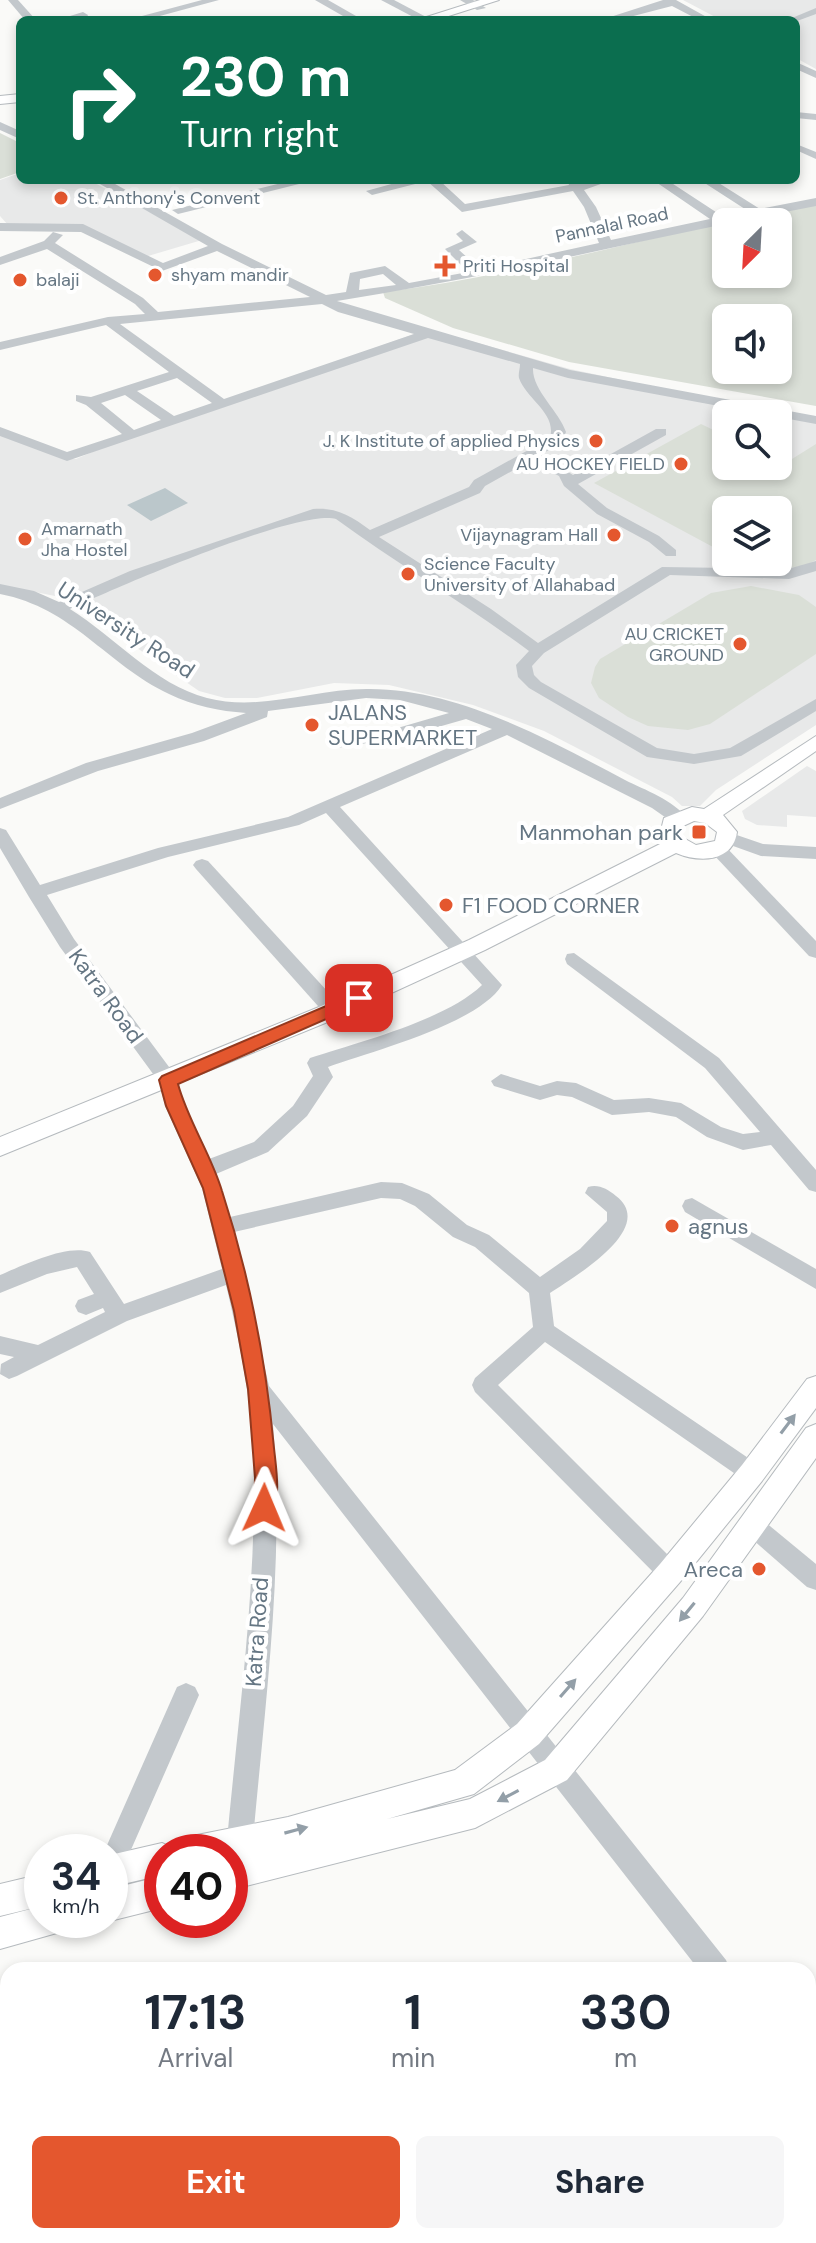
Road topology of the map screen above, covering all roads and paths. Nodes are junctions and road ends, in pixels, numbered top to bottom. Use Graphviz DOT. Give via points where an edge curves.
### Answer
graph roads {
  1 [pos="13,0"];
  2 [pos="214,0"];
  3 [pos="320,0"];
  4 [pos="386,0"];
  5 [pos="493,0"];
  6 [pos="508,0"];
  7 [pos="192,2"];
  8 [pos="670,2"];
  9 [pos="474,4"];
  10 [pos="83,15"];
  11 [pos="27,16"];
  12 [pos="79,16"];
  13 [pos="158,16"];
  14 [pos="350,16"];
  15 [pos="416,16"];
  16 [pos="436,16"];
  17 [pos="448,16"];
  18 [pos="620,16"];
  19 [pos="699,16"];
  20 [pos="106,184"];
  21 [pos="131,184"];
  22 [pos="263,184"];
  23 [pos="293,184"];
  24 [pos="404,184"];
  25 [pos="436,184"];
  26 [pos="574,184"];
  27 [pos="665,184"];
  28 [pos="712,184"];
  29 [pos="270,190"];
  30 [pos="372,191"];
  31 [pos="816,202"];
  32 [pos="751,208"];
  33 [pos="781,208"];
  34 [pos="178,210"];
  35 [pos="712,215"];
  36 [pos="712,222"];
  37 [pos="0,227"];
  38 [pos="64,229"];
  39 [pos="462,234"];
  40 [pos="48,244"];
  41 [pos="606,244"];
  42 [pos="218,247"];
  43 [pos="0,261"];
  44 [pos="477,273"];
  45 [pos="407,287"];
  46 [pos="374,292"];
  47 [pos="352,294"];
  48 [pos="336,297"];
  49 [pos="321,300"];
  50 [pos="154,315"];
  51 [pos="374,315"];
  52 [pos="108,321"];
  53 [pos="426,334"];
  54 [pos="0,346"];
  55 [pos="527,363"];
  56 [pos="179,373"];
  57 [pos="125,389"];
  58 [pos="222,404"];
  59 [pos="816,412"];
  60 [pos="816,420"];
  61 [pos="172,421"];
  62 [pos="0,431"];
  63 [pos="661,432"];
  64 [pos="132,435"];
  65 [pos="530,455"];
  66 [pos="569,483"];
  67 [pos="369,536"];
  68 [pos="671,553"];
  69 [pos="816,566"];
  70 [pos="0,589"];
  71 [pos="58,608"];
  72 [pos="538,650"];
  73 [pos="816,704"];
  74 [pos="278,707"];
  75 [pos="469,713"];
  76 [pos="509,728"];
  77 [pos="816,742"];
  78 [pos="337,743"];
  79 [pos="0,804"];
  80 [pos="330,807"];
  81 [pos="708,816"];
  82 [pos="678,818"];
  83 [pos="0,834"];
  84 [pos="723,844"];
  85 [pos="675,845"];
  86 [pos="816,853"];
  87 [pos="202,865"];
  88 [pos="35,893"];
  89 [pos="464,951"];
  90 [pos="816,952"];
  91 [pos="574,959"];
  92 [pos="333,1010"];
  93 [pos="168,1080"];
  94 [pos="501,1081"];
  95 [pos="775,1137"];
  96 [pos="0,1147"];
  97 [pos="204,1170"];
  98 [pos="816,1184"];
  99 [pos="595,1193"];
  100 [pos="692,1206"];
  101 [pos="222,1227"];
  102 [pos="234,1273"];
  103 [pos="816,1280"];
  104 [pos="0,1284"];
  105 [pos="539,1289"];
  106 [pos="86,1306"];
  107 [pos="114,1306"];
  108 [pos="544,1330"];
  109 [pos="0,1345"];
  110 [pos="41,1355"];
  111 [pos="9,1370"];
  112 [pos="816,1387"];
  113 [pos="259,1389"];
  114 [pos="816,1436"];
  115 [pos="752,1473"];
  116 [pos="751,1524"];
  117 [pos="670,1573"];
  118 [pos="816,1579"];
  119 [pos="186,1695"];
  120 [pos="528,1734"];
  121 [pos="556,1770"];
  122 [pos="126,1834"];
  123 [pos="241,1834"];
  124 [pos="248,1840"];
  125 [pos="248,1870"];
  126 [pos="24,1894"];
  127 [pos="0,1900"];
  128 [pos="24,1927"];
  129 [pos="0,1933"];
  130 [pos="710,1962"];
  1 -- 11 [label="street"];
  2 -- 7 [label="street"];
  3 -- 14 [label="street"];
  4 -- 15 [label="street"];
  5 -- 9 [label="main road"];
  6 -- 9 [label="main road"];
  7 -- 13 [label="street"];
  8 -- 18 [label="street"];
  8 -- 19 [label="street"];
  9 -- 16 [label="main road"];
  9 -- 17 [label="main road"];
  10 -- 12 [label="street"];
  20 -- 42 [label="street"];
  21 -- 34 [label="street"];
  22 -- 29 [label="street"];
  23 -- 29 [label="street"];
  24 -- 30 [label="street"];
  25 -- 26 [label="street" via="462,208"];
  26 -- 41 [label="street"];
  27 -- 35 [label="street"];
  28 -- 32 [label="street"];
  29 -- 34 [label="street"];
  31 -- 33 [label="street, Pannalal Road"];
  34 -- 48 [label="street"];
  36 -- 41 [label="street, Pannalal Road"];
  37 -- 38 [label="street"];
  38 -- 40 [label="street"];
  38 -- 42 [label="street" via="83,228 162,267"];
  39 -- 44 [label="street" via="471,242 451,249"];
  40 -- 43 [label="street"];
  40 -- 50 [label="street"];
  41 -- 44 [label="street, Pannalal Road"];
  42 -- 49 [label="street"];
  44 -- 45 [label="street, Pannalal Road"];
  45 -- 46 [label="street, Pannalal Road"];
  45 -- 47 [label="street" via="385,270 354,276"];
  46 -- 47 [label="street, Pannalal Road"];
  46 -- 51 [label="street"];
  47 -- 48 [label="street, Pannalal Road"];
  48 -- 49 [label="street, Pannalal Road"];
  48 -- 51 [label="street"];
  49 -- 50 [label="street, Pannalal Road"];
  49 -- 51 [label="street"];
  50 -- 52 [label="street, Pannalal Road"];
  51 -- 53 [label="street"];
  51 -- 59 [label="street" via="574,367"];
  52 -- 54 [label="street, Pannalal Road"];
  52 -- 56 [label="street"];
  53 -- 55 [label="street"];
  53 -- 58 [label="street"];
  55 -- 60 [label="street"];
  55 -- 65 [label="street" via="526,378 559,432 556,440"];
  56 -- 57 [label="street"];
  56 -- 58 [label="street"];
  57 -- 61 [label="street"];
  57 -- 64 [label="street" via="86,400"];
  58 -- 61 [label="street"];
  61 -- 64 [label="street"];
  62 -- 64 [label="street" via="67,457"];
  63 -- 66 [label="street"];
  65 -- 66 [label="street" via="565,474"];
  65 -- 67 [label="street" via="475,490"];
  66 -- 68 [label="street" via="602,511"];
  67 -- 71 [label="street" via="335,514 313,513 150,569"];
  67 -- 72 [label="street"];
  69 -- 72 [label="street" via="789,574 667,570"];
  70 -- 71 [label="street, University Road"];
  71 -- 74 [label="street, University Road" via="176,693 229,709"];
  72 -- 73 [label="street" via="524,665 526,677 535,685 653,753 670,757 735,752"];
  74 -- 75 [label="street, University Road" via="361,693 393,694"];
  74 -- 79 [label="street" via="92,767"];
  75 -- 76 [label="street, University Road"];
  75 -- 78 [label="street"];
  76 -- 80 [label="street"];
  76 -- 82 [label="street, University Road"];
  77 -- 81 [label="main road"];
  80 -- 88 [label="street"];
  80 -- 89 [label="street"];
  81 -- 82 [label="main road"];
  81 -- 84 [label="main road" via="724,825"];
  82 -- 85 [label="main road" via="668,830"];
  83 -- 88 [label="street, Katra Road"];
  84 -- 85 [label="main road" via="696,853"];
  84 -- 86 [label="street"];
  84 -- 90 [label="street"];
  85 -- 89 [label="main road"];
  87 -- 92 [label="street"];
  88 -- 93 [label="street, Katra Road"];
  89 -- 92 [label="main road"];
  89 -- 97 [label="street" via="493,985 488,993 436,1020 317,1063 323,1077 300,1111 261,1147"];
  91 -- 95 [label="street" via="712,1063"];
  92 -- 93 [label="main road"];
  93 -- 96 [label="main road"];
  93 -- 97 [label="street, Katra Road"];
  94 -- 95 [label="street" via="540,1093 576,1090 612,1108 649,1105 681,1110 714,1132 743,1142"];
  95 -- 98 [label="street"];
  97 -- 101 [label="street, Katra Road"];
  99 -- 105 [label="street" via="617,1208 618,1224 574,1266"];
  100 -- 103 [label="street"];
  101 -- 102 [label="street, Katra Road"];
  101 -- 105 [label="street" via="381,1190 402,1191 482,1241"];
  102 -- 107 [label="street"];
  102 -- 113 [label="street, Katra Road"];
  104 -- 107 [label="street" via="82,1258"];
  105 -- 108 [label="street"];
  106 -- 107 [label="street"];
  107 -- 110 [label="street"];
  108 -- 115 [label="street"];
  108 -- 117 [label="street" via="483,1385"];
  109 -- 110 [label="street"];
  110 -- 111 [label="street"];
  115 -- 112 [label="main road, one-way"];
  113 -- 120 [label="street"];
  113 -- 123 [label="street, Katra Road" via="266,1478"];
  114 -- 116 [label="main road"];
  115 -- 117 [label="main road"];
  116 -- 118 [label="street"];
  116 -- 121 [label="main road, one-way" via="693,1607"];
  120 -- 117 [label="main road, one-way"];
  119 -- 122 [label="street"];
  120 -- 121 [label="street"];
  124 -- 120 [label="main road, one-way" via="463,1783"];
  121 -- 125 [label="main road, one-way" via="475,1813"];
  121 -- 130 [label="street"];
  126 -- 127 [label="main road"];
  128 -- 129 [label="main road"];
}
